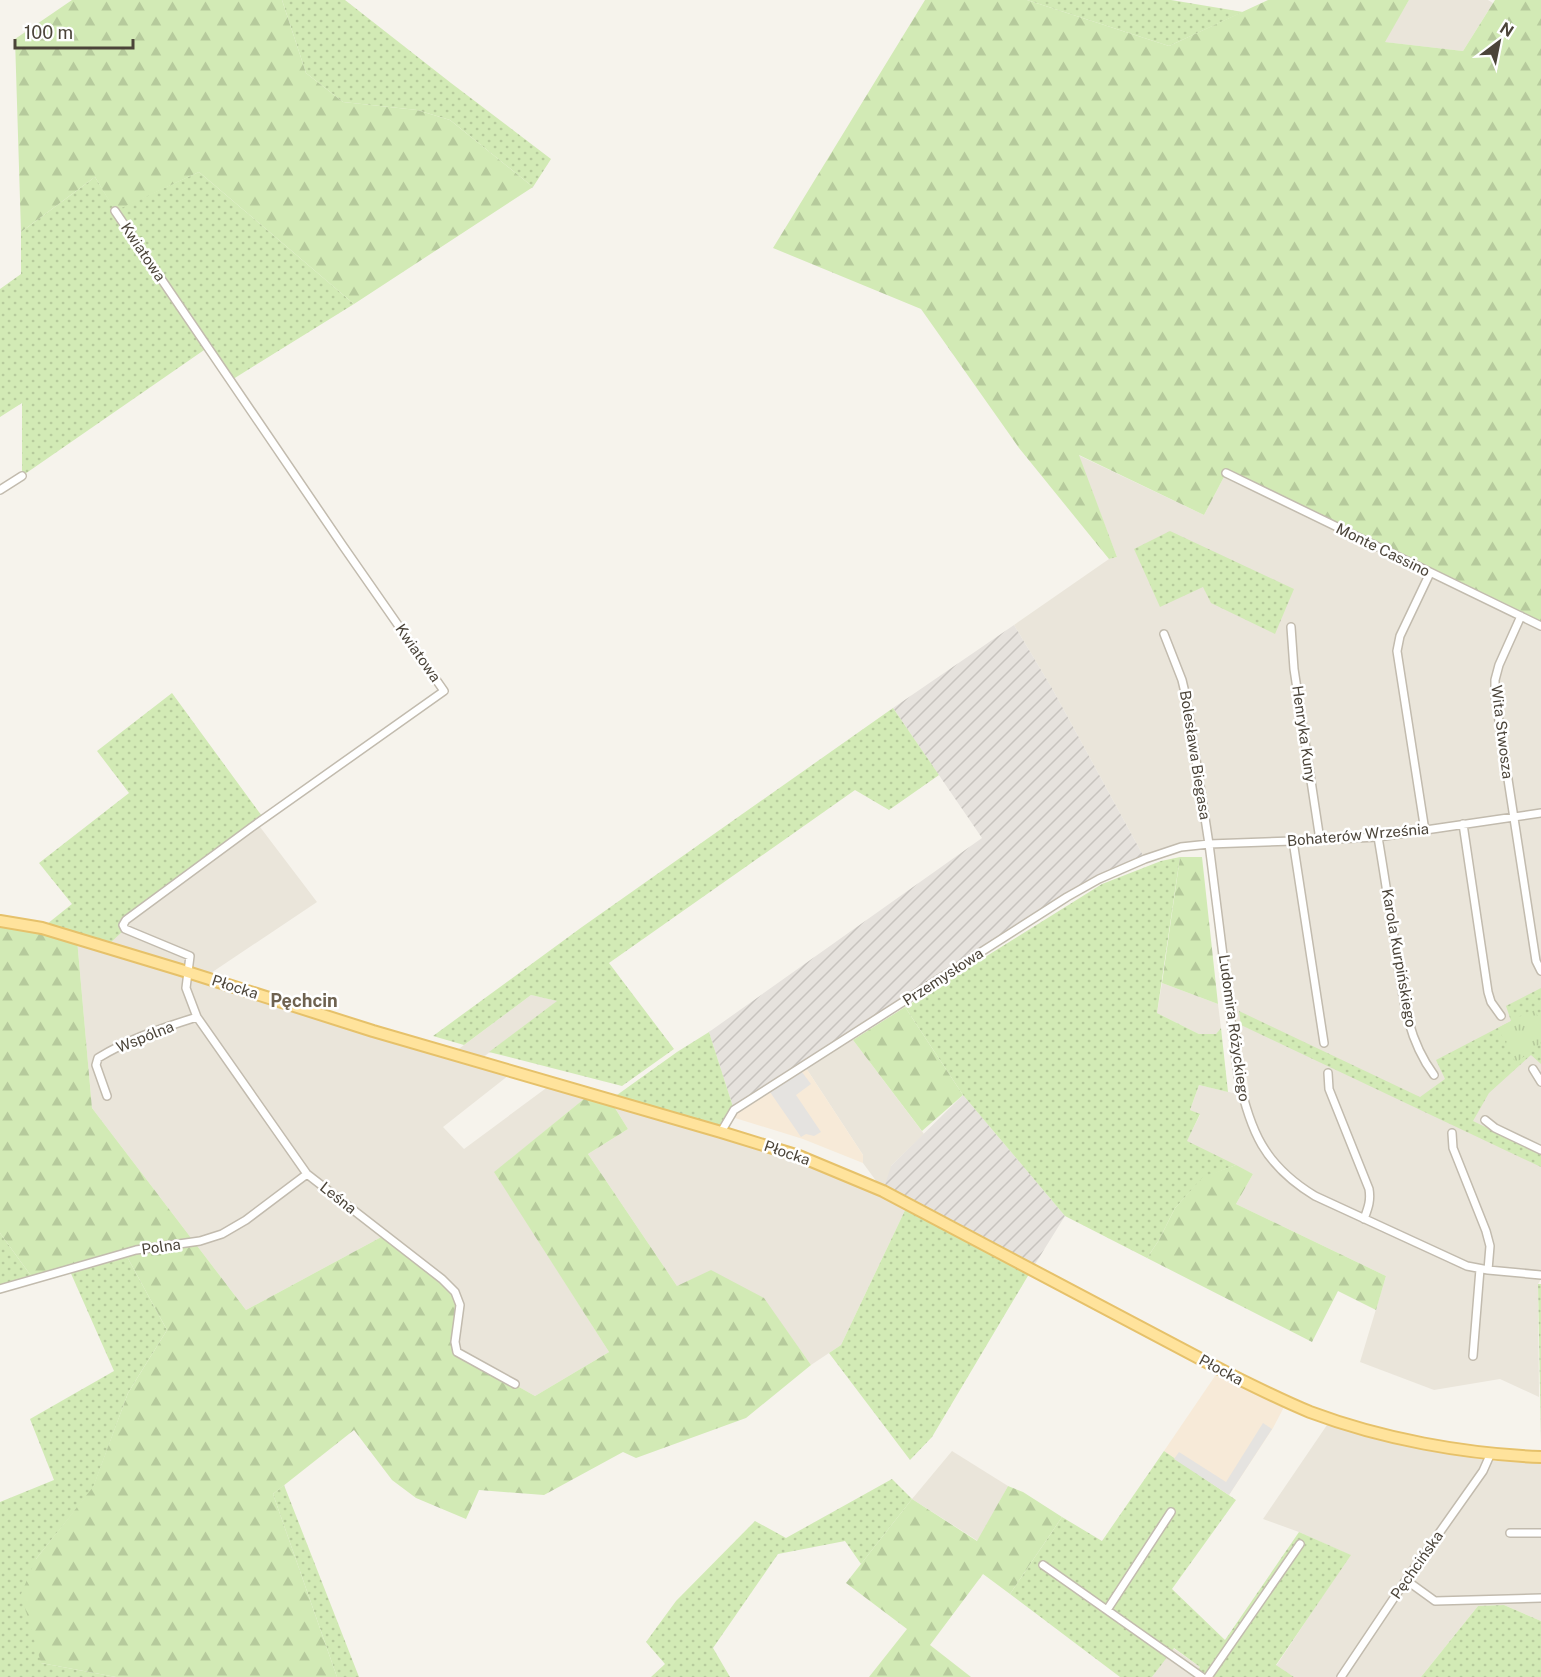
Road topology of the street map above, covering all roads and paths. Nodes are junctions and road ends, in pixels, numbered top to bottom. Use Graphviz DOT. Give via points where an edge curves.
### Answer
graph roads {
  1 [pos="115,211"];
  2 [pos="1226,473"];
  3 [pos="22,476"];
  4 [pos="0,490"];
  5 [pos="1430,573"];
  6 [pos="1521,616"];
  7 [pos="1541,626"];
  8 [pos="1291,627"];
  9 [pos="1164,634"];
  10 [pos="1541,813"];
  11 [pos="1513,818"];
  12 [pos="1463,824"];
  13 [pos="1425,831"];
  14 [pos="1378,837"];
  15 [pos="1320,840"];
  16 [pos="1293,842"];
  17 [pos="1209,844"];
  18 [pos="1181,847"];
  19 [pos="0,921"];
  20 [pos="1541,971"];
  21 [pos="188,972"];
  22 [pos="197,1017"];
  23 [pos="1501,1017"];
  24 [pos="1324,1043"];
  25 [pos="1533,1069"];
  26 [pos="1328,1073"];
  27 [pos="1434,1075"];
  28 [pos="1541,1082"];
  29 [pos="107,1096"];
  30 [pos="1485,1120"];
  31 [pos="721,1131"];
  32 [pos="1452,1133"];
  33 [pos="1541,1150"];
  34 [pos="307,1174"];
  35 [pos="1364,1219"];
  36 [pos="1484,1269"];
  37 [pos="1541,1275"];
  38 [pos="0,1289"];
  39 [pos="1473,1356"];
  40 [pos="515,1384"];
  41 [pos="1491,1453"];
  42 [pos="1541,1457"];
  43 [pos="1171,1512"];
  44 [pos="1510,1533"];
  45 [pos="1541,1533"];
  46 [pos="1300,1544"];
  47 [pos="1044,1565"];
  48 [pos="1406,1580"];
  49 [pos="1541,1598"];
  50 [pos="1107,1610"];
  51 [pos="1202,1677"];
  52 [pos="1208,1677"];
  53 [pos="1341,1677"];
  1 -- 21 [label="street, Kwiatowa" via="444,691 126,920 125,929 190,956"];
  2 -- 5 [label="street, Monte Cassino"];
  3 -- 4 [label="street"];
  5 -- 6 [label="street, Monte Cassino"];
  5 -- 13 [label="street" via="1400,636 1397,651"];
  6 -- 7 [label="street, Monte Cassino"];
  6 -- 11 [label="street, Wita Stwosza" via="1495,680"];
  8 -- 15 [label="street, Henryka Kuny"];
  9 -- 17 [label="street, Bolesława Biegasa" via="1187,700"];
  10 -- 11 [label="street, Bohaterów Września"];
  11 -- 12 [label="street, Bohaterów Września"];
  11 -- 20 [label="street, Wita Stwosza" via="1536,961"];
  12 -- 13 [label="street, Bohaterów Września"];
  12 -- 23 [label="street" via="1488,992"];
  13 -- 14 [label="street, Bohaterów Września"];
  14 -- 15 [label="street, Bohaterów Września"];
  14 -- 27 [label="street, Karola Kurpińskiego" via="1404,1005 1423,1060"];
  15 -- 16 [label="street, Bohaterów Września"];
  16 -- 17 [label="street, Bohaterów Września"];
  16 -- 24 [label="street"];
  17 -- 18 [label="street, Bohaterów Września"];
  17 -- 35 [label="street, Ludomira Różyckiego" via="1238,1075 1248,1116 1280,1171 1315,1196"];
  18 -- 31 [label="street, Przemysłowa" via="1099,879 1067,897 734,1110"];
  19 -- 21 [label="main road, Płocka" via="42,928"];
  21 -- 22 [label="street, Leśna" via="186,988"];
  21 -- 31 [label="main road, Płocka" via="373,1031"];
  22 -- 29 [label="street, Wspólna" via="154,1030 98,1058 96,1065"];
  22 -- 34 [label="street, Leśna"];
  25 -- 28 [label="street"];
  26 -- 35 [label="street" via="1329,1089 1369,1189"];
  30 -- 33 [label="street"];
  31 -- 41 [label="main road, Płocka" via="800,1156 883,1191 1280,1399 1367,1430"];
  32 -- 36 [label="street" via="1453,1148 1490,1246"];
  34 -- 38 [label="street, Polna" via="222,1234 136,1250"];
  34 -- 40 [label="street, Leśna" via="442,1279 460,1305 457,1352"];
  35 -- 36 [label="street, Ludomira Różyckiego" via="1454,1261"];
  36 -- 37 [label="street, Ludomira Różyckiego"];
  36 -- 39 [label="street"];
  41 -- 42 [label="main road, Płocka"];
  41 -- 48 [label="street, Pęchcińska" via="1483,1471"];
  43 -- 50 [label="street"];
  44 -- 45 [label="street"];
  46 -- 52 [label="street"];
  47 -- 50 [label="street"];
  48 -- 49 [label="street" via="1435,1601"];
  48 -- 53 [label="street, Pęchcińska"];
  50 -- 51 [label="street"];
}
